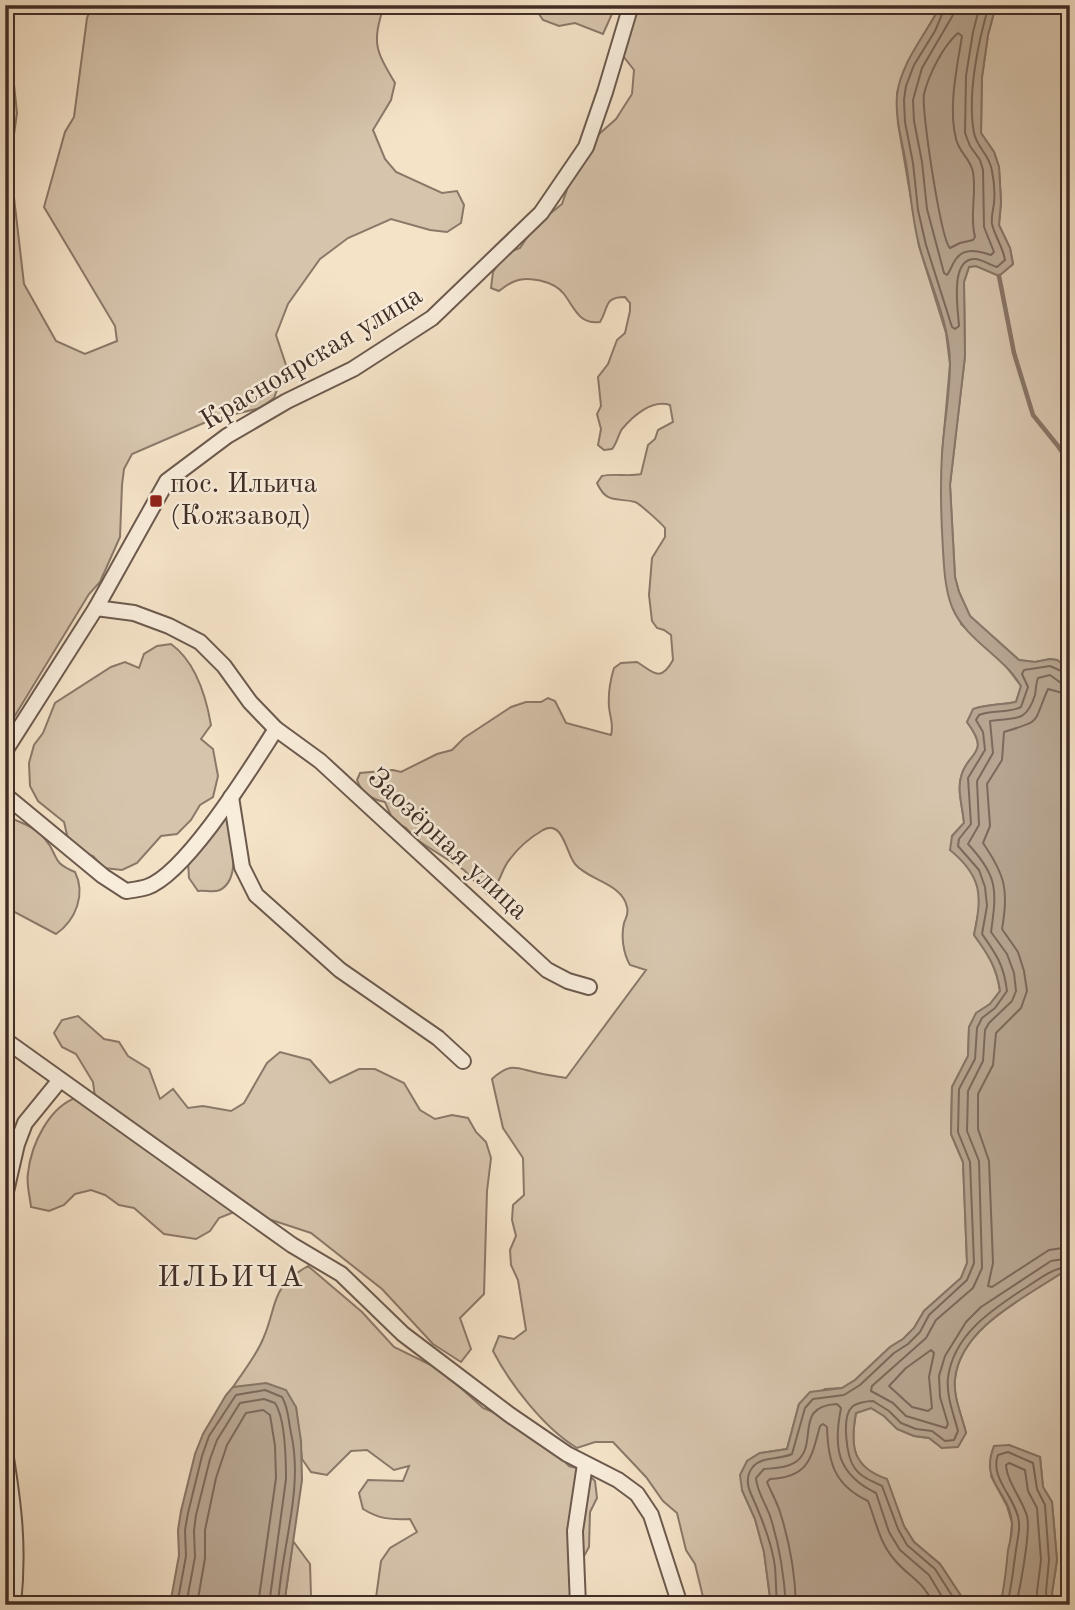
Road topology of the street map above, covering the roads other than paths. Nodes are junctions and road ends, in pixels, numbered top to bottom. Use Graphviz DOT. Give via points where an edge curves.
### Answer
graph roads {
  1 [pos="631,5"];
  2 [pos="96,608"];
  3 [pos="276,729"];
  4 [pos="5,751"];
  5 [pos="5,794"];
  6 [pos="231,797"];
  7 [pos="589,987"];
  8 [pos="5,1040"];
  9 [pos="463,1061"];
  10 [pos="60,1080"];
  11 [pos="5,1196"];
  12 [pos="5,1452"];
  13 [pos="584,1464"];
  14 [pos="13,1605"];
  15 [pos="578,1605"];
  16 [pos="680,1605"];
  1 -- 2 [label="street, Красноярская улица" via="586,147 541,213 432,318 353,369 227,436 167,481"];
  2 -- 3 [label="street, Заозёрная улица" via="134,613 200,642"];
  2 -- 4 [label="street, Красноярская улица"];
  3 -- 6 [label="street"];
  3 -- 7 [label="street, Заозёрная улица" via="320,761 547,970"];
  5 -- 6 [label="street" via="126,891 149,887 181,862"];
  6 -- 9 [label="street" via="242,867 256,895 340,970 438,1038"];
  8 -- 10 [label="street"];
  10 -- 11 [label="street" via="25,1123"];
  10 -- 13 [label="street" via="292,1245 341,1274 403,1334"];
  12 -- 14 [label="street" via="15,1513"];
  13 -- 15 [label="street" via="575,1531"];
  13 -- 16 [label="street" via="637,1494 650,1515"];
}
